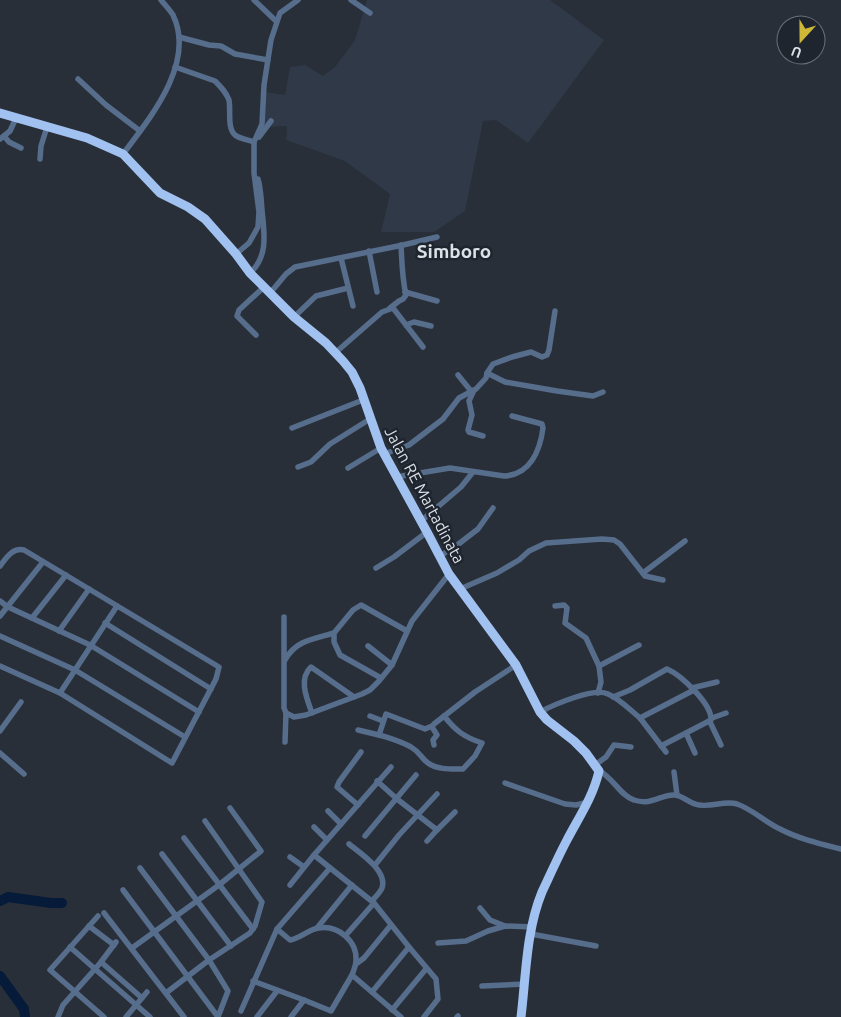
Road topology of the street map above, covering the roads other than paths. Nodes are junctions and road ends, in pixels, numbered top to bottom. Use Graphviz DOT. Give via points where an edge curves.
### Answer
graph roads {
  1 [pos="161,0"];
  2 [pos="254,0"];
  3 [pos="298,0"];
  4 [pos="351,0"];
  5 [pos="370,13"];
  6 [pos="276,21"];
  7 [pos="179,37"];
  8 [pos="268,60"];
  9 [pos="175,68"];
  10 [pos="78,79"];
  11 [pos="0,113"];
  12 [pos="16,118"];
  13 [pos="263,126"];
  14 [pos="46,127"];
  15 [pos="140,131"];
  16 [pos="2,137"];
  17 [pos="254,142"];
  18 [pos="21,148"];
  19 [pos="123,154"];
  20 [pos="40,159"];
  21 [pos="255,173"];
  22 [pos="261,222"];
  23 [pos="437,237"];
  24 [pos="401,246"];
  25 [pos="369,252"];
  26 [pos="236,254"];
  27 [pos="342,258"];
  28 [pos="250,273"];
  29 [pos="348,288"];
  30 [pos="268,289"];
  31 [pos="377,292"];
  32 [pos="405,292"];
  33 [pos="437,301"];
  34 [pos="353,306"];
  35 [pos="390,308"];
  36 [pos="555,311"];
  37 [pos="294,317"];
  38 [pos="406,325"];
  39 [pos="431,326"];
  40 [pos="256,336"];
  41 [pos="423,347"];
  42 [pos="335,353"];
  43 [pos="487,373"];
  44 [pos="458,375"];
  45 [pos="472,391"];
  46 [pos="603,392"];
  47 [pos="363,400"];
  48 [pos="512,416"];
  49 [pos="370,419"];
  50 [pos="292,428"];
  51 [pos="483,436"];
  52 [pos="382,451"];
  53 [pos="298,467"];
  54 [pos="348,468"];
  55 [pos="473,472"];
  56 [pos="396,477"];
  57 [pos="493,508"];
  58 [pos="421,521"];
  59 [pos="427,532"];
  60 [pos="686,541"];
  61 [pos="440,556"];
  62 [pos="43,562"];
  63 [pos="0,566"];
  64 [pos="376,568"];
  65 [pos="643,573"];
  66 [pos="449,574"];
  67 [pos="66,575"];
  68 [pos="663,580"];
  69 [pos="89,589"];
  70 [pos="460,589"];
  71 [pos="0,601"];
  72 [pos="117,606"];
  73 [pos="555,606"];
  74 [pos="8,607"];
  75 [pos="0,616"];
  76 [pos="284,617"];
  77 [pos="32,618"];
  78 [pos="105,623"];
  79 [pos="59,631"];
  80 [pos="407,631"];
  81 [pos="334,633"];
  82 [pos="0,636"];
  83 [pos="90,645"];
  84 [pos="639,645"];
  85 [pos="368,646"];
  86 [pos="284,662"];
  87 [pos="392,665"];
  88 [pos="516,665"];
  89 [pos="0,666"];
  90 [pos="599,666"];
  91 [pos="74,670"];
  92 [pos="381,678"];
  93 [pos="717,682"];
  94 [pos="211,689"];
  95 [pos="693,689"];
  96 [pos="60,692"];
  97 [pos="598,693"];
  98 [pos="354,697"];
  99 [pos="614,697"];
  100 [pos="21,702"];
  101 [pos="199,712"];
  102 [pos="540,712"];
  103 [pos="726,712"];
  104 [pos="286,713"];
  105 [pos="312,713"];
  106 [pos="370,716"];
  107 [pos="444,716"];
  108 [pos="640,718"];
  109 [pos="711,720"];
  110 [pos="383,721"];
  111 [pos="432,726"];
  112 [pos="358,730"];
  113 [pos="0,731"];
  114 [pos="686,733"];
  115 [pos="378,734"];
  116 [pos="185,737"];
  117 [pos="285,742"];
  118 [pos="434,745"];
  119 [pos="721,745"];
  120 [pos="661,746"];
  121 [pos="631,747"];
  122 [pos="361,752"];
  123 [pos="666,752"];
  124 [pos="696,753"];
  125 [pos="0,754"];
  126 [pos="390,767"];
  127 [pos="597,768"];
  128 [pos="674,772"];
  129 [pos="24,774"];
  130 [pos="416,775"];
  131 [pos="377,781"];
  132 [pos="505,784"];
  133 [pos="437,794"];
  134 [pos="677,795"];
  135 [pos="397,799"];
  136 [pos="588,804"];
  137 [pos="358,805"];
  138 [pos="230,808"];
  139 [pos="328,810"];
  140 [pos="455,812"];
  141 [pos="418,814"];
  142 [pos="205,821"];
  143 [pos="341,824"];
  144 [pos="314,828"];
  145 [pos="436,830"];
  146 [pos="365,836"];
  147 [pos="184,838"];
  148 [pos="327,840"];
  149 [pos="427,841"];
  150 [pos="349,844"];
  151 [pos="841,849"];
  152 [pos="162,854"];
  153 [pos="314,855"];
  154 [pos="290,857"];
  155 [pos="375,865"];
  156 [pos="140,868"];
  157 [pos="304,868"];
  158 [pos="330,868"];
  159 [pos="239,869"];
  160 [pos="219,885"];
  161 [pos="290,885"];
  162 [pos="352,885"];
  163 [pos="122,890"];
  164 [pos="197,900"];
  165 [pos="373,902"];
  166 [pos="480,908"];
  167 [pos="176,916"];
  168 [pos="392,925"];
  169 [pos="89,926"];
  170 [pos="505,926"];
  171 [pos="317,928"];
  172 [pos="253,929"];
  173 [pos="277,929"];
  174 [pos="532,931"];
  175 [pos="154,932"];
  176 [pos="346,935"];
  177 [pos="438,944"];
  178 [pos="231,946"];
  179 [pos="596,946"];
  180 [pos="408,947"];
  181 [pos="70,948"];
  182 [pos="132,948"];
  183 [pos="210,960"];
  184 [pos="101,962"];
  185 [pos="356,964"];
  186 [pos="94,969"];
  187 [pos="426,969"];
  188 [pos="352,975"];
  189 [pos="187,977"];
  190 [pos="254,981"];
  191 [pos="525,984"];
  192 [pos="482,986"];
  193 [pos="277,991"];
  194 [pos="74,992"];
  195 [pos="147,992"];
  196 [pos="372,992"];
  197 [pos="166,993"];
  198 [pos="142,998"];
  199 [pos="304,1000"];
  200 [pos="137,1005"];
  201 [pos="241,1010"];
  202 [pos="392,1010"];
  203 [pos="331,1011"];
  204 [pos="521,1016"];
  205 [pos="58,1017"];
  206 [pos="104,1017"];
  207 [pos="126,1017"];
  208 [pos="150,1017"];
  209 [pos="184,1017"];
  210 [pos="218,1017"];
  211 [pos="257,1017"];
  212 [pos="291,1017"];
  213 [pos="327,1017"];
  214 [pos="401,1017"];
  215 [pos="424,1017"];
  1 -- 7 [label="street" via="172,13"];
  2 -- 6 [label="street"];
  3 -- 6 [label="street" via="280,13"];
  4 -- 5 [label="street"];
  6 -- 8 [label="street"];
  7 -- 8 [label="street"];
  7 -- 9 [label="street"];
  8 -- 13 [label="street"];
  9 -- 15 [label="street" via="162,100"];
  9 -- 17 [label="street" via="215,81 228,99 234,134"];
  10 -- 15 [label="street"];
  11 -- 12 [label="highway, Jalan RE Martadinata"];
  12 -- 14 [label="highway, Jalan RE Martadinata"];
  12 -- 16 [label="street" via="10,131"];
  13 -- 17 [label="street"];
  13 -- 21 [label="street" via="257,146"];
  14 -- 19 [label="highway, Jalan RE Martadinata" via="87,138"];
  14 -- 20 [label="street"];
  15 -- 19 [label="street"];
  16 -- 18 [label="street"];
  17 -- 21 [label="street"];
  19 -- 26 [label="highway, Jalan RE Martadinata" via="160,193 205,219"];
  21 -- 22 [label="street"];
  22 -- 26 [label="street" via="249,243"];
  22 -- 28 [label="street" via="264,246 259,264"];
  23 -- 24 [label="street"];
  24 -- 25 [label="street"];
  24 -- 32 [label="street"];
  25 -- 27 [label="street"];
  25 -- 31 [label="street"];
  26 -- 28 [label="highway, Jalan RE Martadinata"];
  27 -- 29 [label="street"];
  27 -- 30 [label="street" via="292,268"];
  28 -- 30 [label="highway, Jalan RE Martadinata"];
  29 -- 34 [label="street"];
  29 -- 37 [label="street" via="316,296"];
  30 -- 37 [label="highway, Jalan RE Martadinata"];
  30 -- 40 [label="street" via="240,310 237,316"];
  32 -- 33 [label="street"];
  32 -- 35 [label="street" via="405,298"];
  35 -- 38 [label="street"];
  35 -- 42 [label="street"];
  36 -- 43 [label="street" via="546,355 542,357 531,352 512,357 493,364"];
  37 -- 42 [label="highway, Jalan RE Martadinata"];
  38 -- 39 [label="street" via="414,322"];
  38 -- 41 [label="street"];
  42 -- 47 [label="highway, Jalan RE Martadinata" via="352,372"];
  43 -- 45 [label="street"];
  43 -- 46 [label="street" via="505,382 551,390 593,396"];
  44 -- 45 [label="street"];
  45 -- 51 [label="street" via="468,430"];
  45 -- 52 [label="street" via="459,398 443,419 409,446"];
  47 -- 49 [label="highway, Jalan RE Martadinata"];
  47 -- 50 [label="street"];
  48 -- 55 [label="street" via="542,424 537,453 530,465 512,476"];
  49 -- 52 [label="highway, Jalan RE Martadinata"];
  49 -- 53 [label="street" via="330,444 311,462"];
  52 -- 54 [label="street"];
  52 -- 56 [label="highway, Jalan RE Martadinata"];
  55 -- 56 [label="street" via="450,468"];
  55 -- 58 [label="street"];
  56 -- 58 [label="highway, Jalan RE Martadinata"];
  57 -- 61 [label="street" via="478,529"];
  58 -- 59 [label="highway, Jalan RE Martadinata"];
  59 -- 61 [label="highway, Jalan RE Martadinata"];
  59 -- 64 [label="street"];
  60 -- 65 [label="street"];
  61 -- 66 [label="highway, Jalan RE Martadinata"];
  62 -- 63 [label="street" via="19,549"];
  62 -- 67 [label="street"];
  62 -- 74 [label="street"];
  65 -- 68 [label="street"];
  65 -- 70 [label="street" via="628,552 614,540 580,540 535,548 512,565"];
  66 -- 70 [label="highway, Jalan RE Martadinata"];
  66 -- 80 [label="street"];
  67 -- 69 [label="street"];
  67 -- 77 [label="street"];
  69 -- 72 [label="street"];
  69 -- 79 [label="street"];
  70 -- 88 [label="highway, Jalan RE Martadinata"];
  71 -- 74 [label="street"];
  72 -- 78 [label="street"];
  72 -- 94 [label="street" via="219,667"];
  73 -- 90 [label="street" via="564,605 565,623 586,638"];
  74 -- 75 [label="street"];
  74 -- 77 [label="street"];
  76 -- 86 [label="street"];
  77 -- 79 [label="street"];
  78 -- 83 [label="street"];
  78 -- 94 [label="street"];
  79 -- 83 [label="street"];
  80 -- 81 [label="street" via="361,605"];
  80 -- 87 [label="street"];
  81 -- 86 [label="street" via="296,645"];
  81 -- 92 [label="street" via="340,656"];
  82 -- 91 [label="street"];
  83 -- 91 [label="street"];
  83 -- 101 [label="street"];
  84 -- 90 [label="street"];
  85 -- 87 [label="street"];
  86 -- 104 [label="street"];
  87 -- 92 [label="street"];
  88 -- 102 [label="highway, Jalan RE Martadinata"];
  88 -- 107 [label="street"];
  89 -- 96 [label="street"];
  90 -- 97 [label="street" via="601,682"];
  91 -- 96 [label="street"];
  91 -- 116 [label="street"];
  92 -- 98 [label="street" via="370,690"];
  93 -- 95 [label="street"];
  94 -- 101 [label="street"];
  95 -- 99 [label="street" via="668,669"];
  95 -- 108 [label="street"];
  95 -- 109 [label="street" via="710,711"];
  96 -- 116 [label="street" via="172,763"];
  97 -- 99 [label="street"];
  97 -- 102 [label="street" via="574,697"];
  98 -- 105 [label="street"];
  98 -- 105 [label="street" via="311,667 304,682"];
  99 -- 108 [label="street"];
  100 -- 113 [label="street"];
  101 -- 116 [label="street"];
  102 -- 127 [label="highway, Jalan RE Martadinata" via="574,741"];
  103 -- 109 [label="street"];
  104 -- 105 [label="street" via="294,717"];
  104 -- 117 [label="street"];
  106 -- 110 [label="street"];
  107 -- 111 [label="street"];
  107 -- 115 [label="street" via="456,730 482,743 463,769 441,768 428,763 412,747"];
  108 -- 120 [label="street"];
  109 -- 114 [label="street"];
  109 -- 119 [label="street"];
  110 -- 111 [label="street" via="386,714 425,729"];
  110 -- 115 [label="street"];
  111 -- 118 [label="street" via="437,735"];
  112 -- 115 [label="street"];
  114 -- 120 [label="street"];
  114 -- 124 [label="street"];
  120 -- 123 [label="street"];
  121 -- 127 [label="street" via="614,745"];
  122 -- 137 [label="street" via="337,787"];
  125 -- 129 [label="street"];
  126 -- 131 [label="street"];
  127 -- 134 [label="street" via="634,800 649,802"];
  127 -- 136 [label="highway"];
  128 -- 134 [label="street"];
  130 -- 135 [label="street"];
  131 -- 135 [label="street"];
  131 -- 137 [label="street"];
  132 -- 136 [label="street" via="565,804"];
  133 -- 141 [label="street"];
  134 -- 151 [label="street" via="695,804 738,805 781,830"];
  135 -- 141 [label="street"];
  135 -- 146 [label="street"];
  136 -- 174 [label="highway" via="542,892"];
  137 -- 143 [label="street"];
  138 -- 159 [label="street" via="261,852"];
  139 -- 143 [label="street"];
  140 -- 145 [label="street"];
  141 -- 145 [label="street"];
  141 -- 155 [label="street"];
  142 -- 159 [label="street"];
  143 -- 148 [label="street"];
  144 -- 148 [label="street"];
  145 -- 149 [label="street"];
  147 -- 160 [label="street"];
  148 -- 153 [label="street"];
  150 -- 155 [label="street"];
  152 -- 164 [label="street"];
  153 -- 157 [label="street"];
  153 -- 158 [label="street"];
  154 -- 157 [label="street"];
  155 -- 165 [label="street" via="382,875 383,884"];
  156 -- 167 [label="street"];
  157 -- 161 [label="street"];
  158 -- 162 [label="street"];
  158 -- 173 [label="street"];
  159 -- 160 [label="street"];
  159 -- 172 [label="street" via="262,902"];
  160 -- 164 [label="street"];
  160 -- 172 [label="street"];
  162 -- 165 [label="street"];
  162 -- 171 [label="street"];
  163 -- 175 [label="street"];
  164 -- 167 [label="street"];
  164 -- 178 [label="street"];
  165 -- 168 [label="street"];
  165 -- 176 [label="street"];
  166 -- 170 [label="street" via="490,920"];
  167 -- 175 [label="street"];
  167 -- 183 [label="street"];
  168 -- 180 [label="street"];
  168 -- 185 [label="street"];
  169 -- 181 [label="street"];
  169 -- 182 [label="street" via="101,915"];
  169 -- 184 [label="street" via="115,944"];
  170 -- 174 [label="street"];
  170 -- 177 [label="street" via="466,941"];
  171 -- 173 [label="street" via="292,940"];
  171 -- 176 [label="street"];
  172 -- 178 [label="street"];
  173 -- 190 [label="street"];
  174 -- 179 [label="street"];
  174 -- 191 [label="highway"];
  175 -- 182 [label="street"];
  175 -- 189 [label="street"];
  176 -- 185 [label="street" via="356,954"];
  178 -- 183 [label="street"];
  180 -- 187 [label="street"];
  180 -- 196 [label="street"];
  181 -- 186 [label="street"];
  181 -- 194 [label="street" via="50,970"];
  182 -- 197 [label="street"];
  183 -- 189 [label="street"];
  183 -- 210 [label="street" via="228,991"];
  184 -- 186 [label="street"];
  184 -- 198 [label="street"];
  185 -- 188 [label="street"];
  186 -- 194 [label="street"];
  186 -- 200 [label="street"];
  187 -- 202 [label="street"];
  187 -- 215 [label="street" via="436,979 438,996"];
  188 -- 196 [label="street"];
  188 -- 203 [label="street"];
  189 -- 197 [label="street"];
  189 -- 210 [label="street"];
  190 -- 193 [label="street"];
  190 -- 201 [label="street"];
  191 -- 192 [label="street"];
  191 -- 204 [label="highway"];
  193 -- 199 [label="street"];
  193 -- 211 [label="street"];
  194 -- 205 [label="street"];
  194 -- 206 [label="street"];
  195 -- 198 [label="street"];
  196 -- 202 [label="street"];
  197 -- 209 [label="street"];
  198 -- 200 [label="street"];
  199 -- 203 [label="street"];
  199 -- 212 [label="street"];
  200 -- 207 [label="street"];
  200 -- 208 [label="street"];
  202 -- 214 [label="street"];
  203 -- 213 [label="street"];
}
